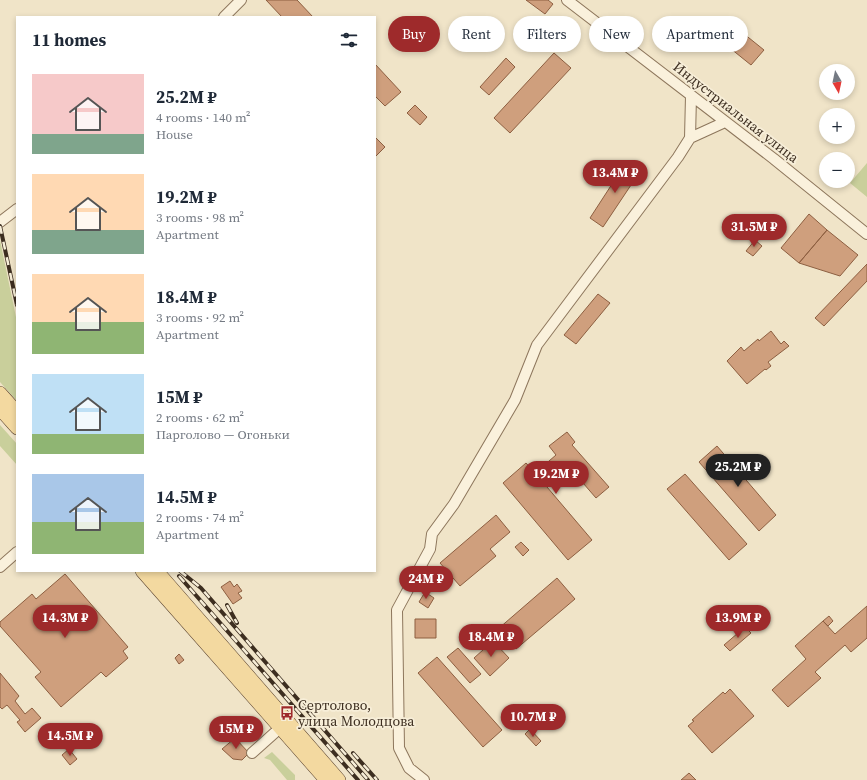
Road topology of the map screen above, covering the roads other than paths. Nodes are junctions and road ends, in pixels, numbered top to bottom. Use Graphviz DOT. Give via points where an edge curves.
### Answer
graph roads {
  1 [pos="241,0"];
  2 [pos="567,0"];
  3 [pos="225,16"];
  4 [pos="691,96"];
  5 [pos="725,122"];
  6 [pos="690,138"];
  7 [pos="16,210"];
  8 [pos="0,222"];
  9 [pos="867,234"];
  10 [pos="0,393"];
  11 [pos="0,409"];
  12 [pos="16,411"];
  13 [pos="16,427"];
  14 [pos="16,553"];
  15 [pos="0,567"];
  16 [pos="143,572"];
  17 [pos="158,572"];
  18 [pos="280,728"];
  19 [pos="252,753"];
  20 [pos="326,780"];
  21 [pos="339,780"];
  22 [pos="424,780"];
  1 -- 3 [label="street"];
  2 -- 4 [label="street, Индустриальная улица"];
  4 -- 5 [label="street, Индустриальная улица"];
  4 -- 6 [label="street"];
  5 -- 6 [label="street"];
  5 -- 9 [label="street, Индустриальная улица"];
  6 -- 22 [label="street" via="678,158 537,345 515,400 454,504 432,534 430,549 397,610 399,748 409,768"];
  7 -- 8 [label="street"];
  10 -- 12 [label="main road"];
  11 -- 13 [label="main road"];
  14 -- 15 [label="street"];
  16 -- 18 [label="main road"];
  17 -- 21 [label="main road"];
  18 -- 19 [label="street"];
  18 -- 20 [label="main road"];
}
